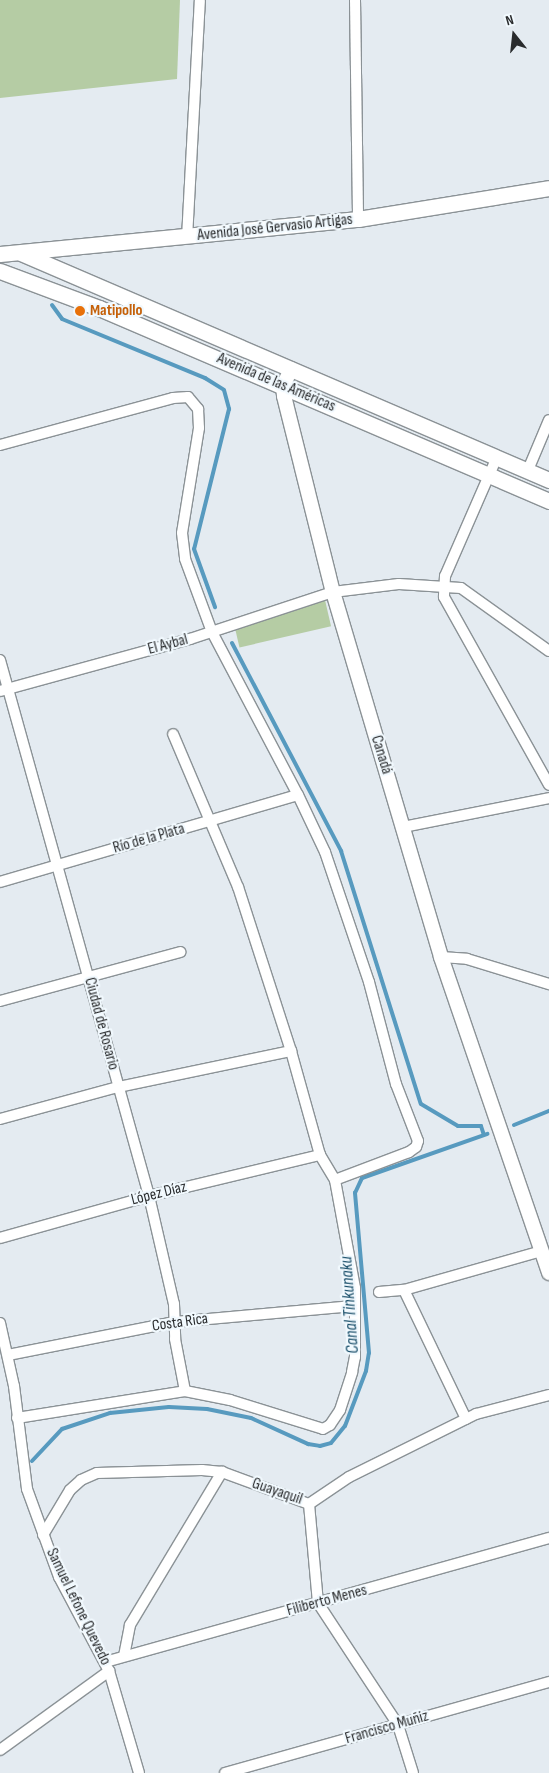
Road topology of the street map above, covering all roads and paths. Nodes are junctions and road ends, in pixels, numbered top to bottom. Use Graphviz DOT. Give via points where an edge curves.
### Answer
graph roads {
  1 [pos="200,0"];
  2 [pos="356,0"];
  3 [pos="549,188"];
  4 [pos="358,219"];
  5 [pos="186,238"];
  6 [pos="20,253"];
  7 [pos="0,254"];
  8 [pos="0,271"];
  9 [pos="291,369"];
  10 [pos="284,386"];
  11 [pos="549,420"];
  12 [pos="0,445"];
  13 [pos="497,457"];
  14 [pos="528,470"];
  15 [pos="490,474"];
  16 [pos="549,480"];
  17 [pos="549,500"];
  18 [pos="443,586"];
  19 [pos="333,592"];
  20 [pos="212,632"];
  21 [pos="549,651"];
  22 [pos="0,660"];
  23 [pos="4,690"];
  24 [pos="173,734"];
  25 [pos="549,785"];
  26 [pos="298,795"];
  27 [pos="549,798"];
  28 [pos="210,822"];
  29 [pos="403,828"];
  30 [pos="57,865"];
  31 [pos="0,882"];
  32 [pos="180,952"];
  33 [pos="441,957"];
  34 [pos="88,977"];
  35 [pos="549,984"];
  36 [pos="0,1001"];
  37 [pos="291,1052"];
  38 [pos="118,1087"];
  39 [pos="0,1119"];
  40 [pos="320,1155"];
  41 [pos="335,1180"];
  42 [pos="149,1196"];
  43 [pos="0,1238"];
  44 [pos="546,1250"];
  45 [pos="549,1273"];
  46 [pos="404,1290"];
  47 [pos="379,1292"];
  48 [pos="353,1306"];
  49 [pos="175,1322"];
  50 [pos="0,1323"];
  51 [pos="8,1356"];
  52 [pos="185,1392"];
  53 [pos="549,1395"];
  54 [pos="18,1418"];
  55 [pos="466,1419"];
  56 [pos="222,1472"];
  57 [pos="309,1504"];
  58 [pos="43,1535"];
  59 [pos="549,1538"];
  60 [pos="318,1603"];
  61 [pos="124,1656"];
  62 [pos="107,1666"];
  63 [pos="549,1682"];
  64 [pos="398,1725"];
  65 [pos="0,1750"];
  66 [pos="139,1773"];
  67 [pos="225,1773"];
  68 [pos="412,1773"];
  1 -- 5 [label="street"];
  2 -- 4 [label="street"];
  3 -- 4 [label="main road, Avenida José Gervasio Artigas"];
  4 -- 5 [label="main road, Avenida José Gervasio Artigas"];
  5 -- 6 [label="main road, Avenida José Gervasio Artigas"];
  6 -- 7 [label="main road, Avenida José Gervasio Artigas"];
  6 -- 9 [label="main road, Avenida de las Américas"];
  8 -- 10 [label="main road, Avenida de las Américas" via="99,308"];
  9 -- 10 [label="street, Canadá"];
  9 -- 13 [label="main road, Avenida de las Américas"];
  10 -- 15 [label="main road, Avenida de las Américas"];
  10 -- 19 [label="street, Canadá" via="285,404"];
  11 -- 14 [label="street"];
  12 -- 20 [label="street" via="173,398 188,397 198,409 199,418 182,546"];
  13 -- 14 [label="main road, Avenida de las Américas"];
  13 -- 15 [label="street"];
  14 -- 16 [label="main road, Avenida de las Américas"];
  15 -- 17 [label="main road, Avenida de las Américas"];
  15 -- 18 [label="street"];
  18 -- 19 [label="street, El Aybal" via="399,584"];
  18 -- 21 [label="street, El Aybal" via="472,593"];
  18 -- 25 [label="street" via="448,608"];
  19 -- 20 [label="street, El Aybal"];
  19 -- 29 [label="street, Canadá"];
  20 -- 23 [label="street, El Aybal"];
  20 -- 26 [label="street"];
  22 -- 23 [label="street, Ciudad de Rosario"];
  23 -- 30 [label="street, Ciudad de Rosario"];
  24 -- 28 [label="street"];
  26 -- 28 [label="street, Río de la Plata"];
  26 -- 41 [label="street" via="336,882 396,1084 418,1140 416,1147 409,1152"];
  27 -- 29 [label="street"];
  28 -- 30 [label="street, Río de la Plata"];
  28 -- 37 [label="street" via="238,887"];
  29 -- 33 [label="street, Canadá"];
  30 -- 31 [label="street, Río de la Plata"];
  30 -- 34 [label="street, Ciudad de Rosario"];
  32 -- 34 [label="street"];
  33 -- 35 [label="street" via="467,958"];
  33 -- 44 [label="street, Canadá"];
  34 -- 36 [label="street"];
  34 -- 38 [label="street, Ciudad de Rosario"];
  37 -- 38 [label="street"];
  37 -- 40 [label="street"];
  38 -- 39 [label="street"];
  38 -- 42 [label="street, Ciudad de Rosario"];
  40 -- 41 [label="street"];
  40 -- 42 [label="street, López Díaz"];
  41 -- 48 [label="street" via="354,1288"];
  42 -- 43 [label="street, López Díaz"];
  42 -- 49 [label="street, Ciudad de Rosario"];
  44 -- 45 [label="street, Canadá"];
  44 -- 46 [label="street"];
  46 -- 47 [label="street"];
  46 -- 55 [label="street"];
  48 -- 49 [label="street, Costa Rica"];
  48 -- 52 [label="street" via="355,1357 352,1372 340,1410 330,1425 323,1429 230,1400"];
  49 -- 51 [label="street, Costa Rica"];
  49 -- 52 [label="street, Ciudad de Rosario"];
  50 -- 51 [label="street, Samuel Lefone Quevedo"];
  51 -- 54 [label="street, Samuel Lefone Quevedo"];
  52 -- 54 [label="street"];
  53 -- 55 [label="street, Guayaquil"];
  54 -- 58 [label="street, Samuel Lefone Quevedo" via="27,1489"];
  55 -- 57 [label="street, Guayaquil" via="348,1477"];
  56 -- 57 [label="street, Guayaquil"];
  56 -- 58 [label="street, Guayaquil" via="202,1470 89,1476 70,1490"];
  56 -- 61 [label="street" via="130,1625"];
  57 -- 60 [label="street"];
  58 -- 62 [label="street, Samuel Lefone Quevedo" via="59,1577"];
  59 -- 60 [label="street, Filiberto Menes"];
  60 -- 61 [label="street, Filiberto Menes"];
  60 -- 64 [label="street"];
  61 -- 62 [label="street, Filiberto Menes"];
  62 -- 65 [label="street, Filiberto Menes"];
  62 -- 66 [label="street, Samuel Lefone Quevedo"];
  63 -- 64 [label="street, Francisco Muñiz"];
  64 -- 67 [label="street, Francisco Muñiz"];
  64 -- 68 [label="street"];
}
